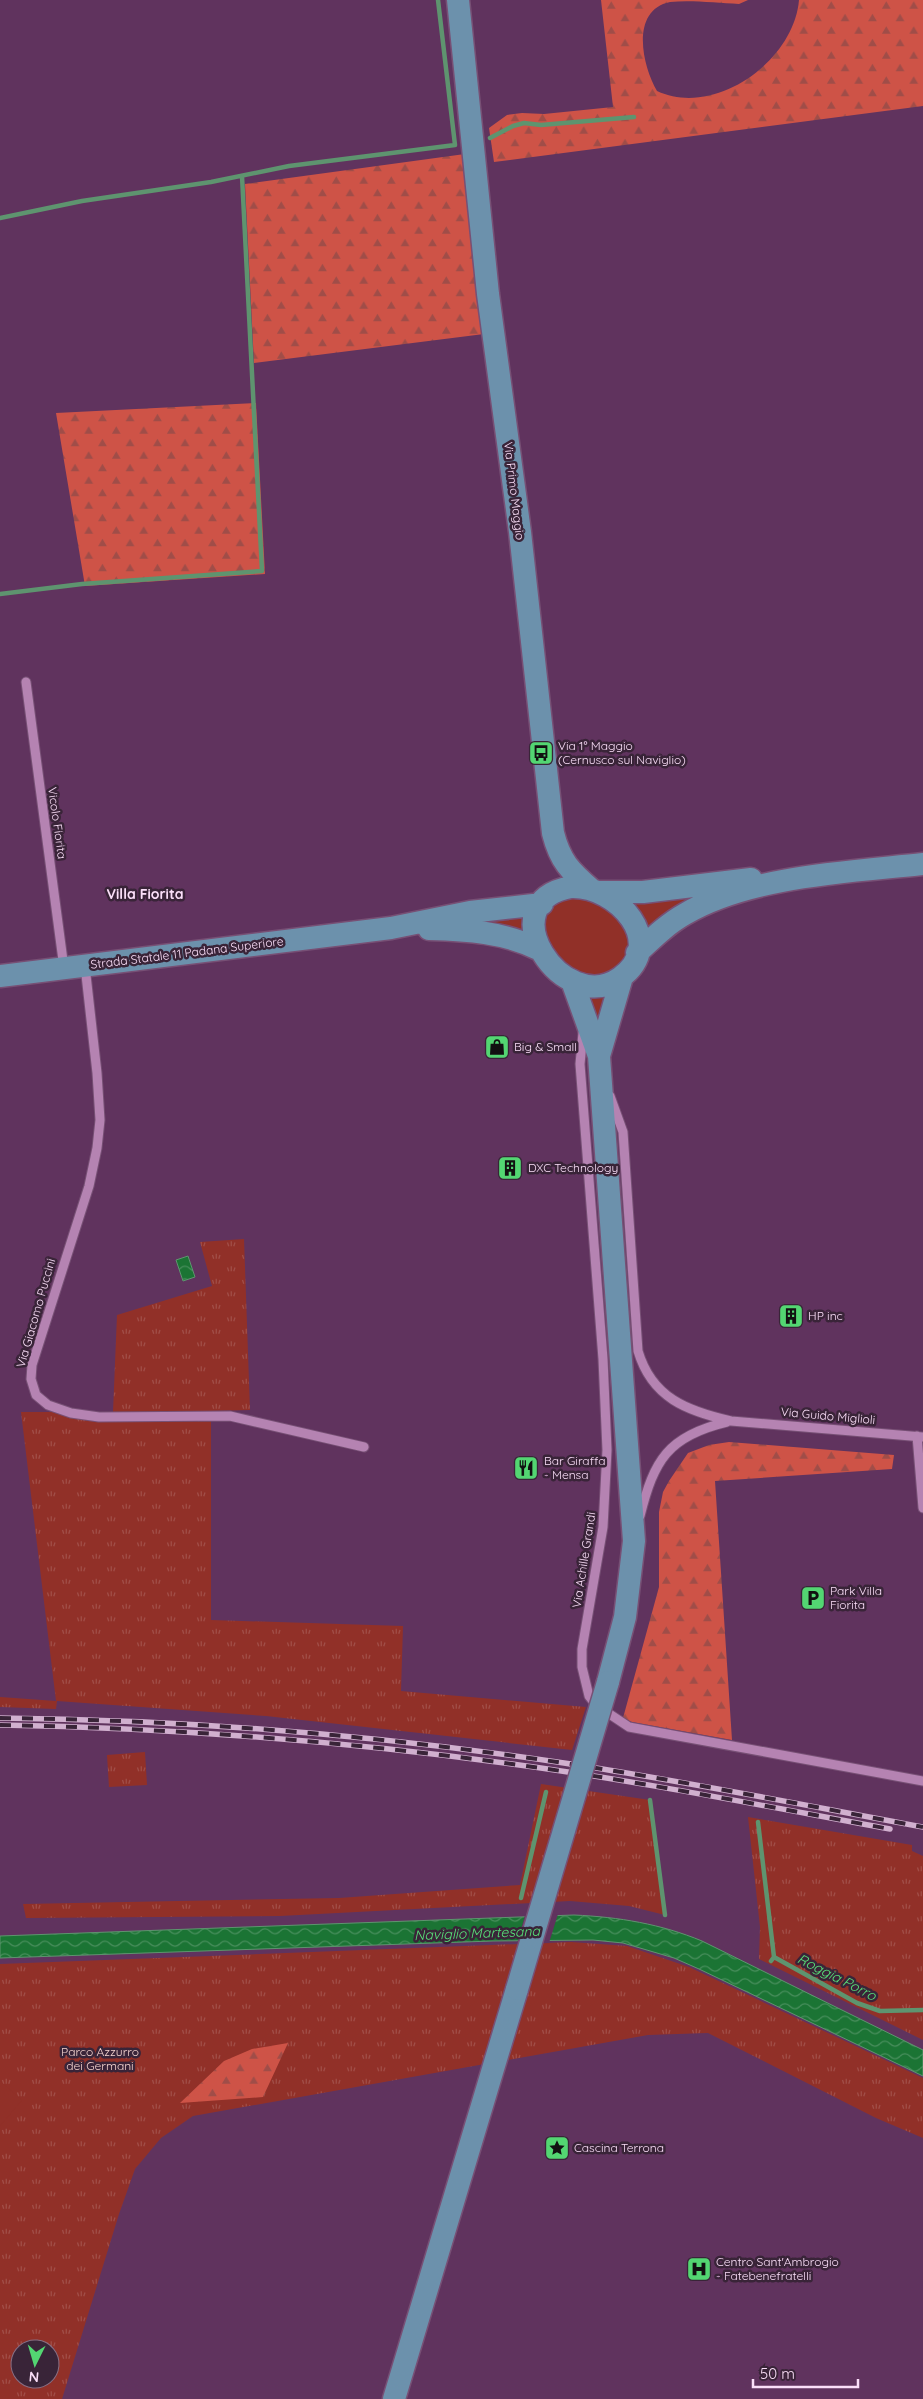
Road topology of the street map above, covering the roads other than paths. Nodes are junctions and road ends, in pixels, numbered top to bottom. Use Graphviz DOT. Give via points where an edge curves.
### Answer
graph roads {
  1 [pos="458,0"];
  2 [pos="26,682"];
  3 [pos="553,832"];
  4 [pos="923,864"];
  5 [pos="817,876"];
  6 [pos="594,891"];
  7 [pos="545,901"];
  8 [pos="382,929"];
  9 [pos="538,949"];
  10 [pos="637,953"];
  11 [pos="74,967"];
  12 [pos="1,973"];
  13 [pos="622,977"];
  14 [pos="572,981"];
  15 [pos="585,1018"];
  16 [pos="599,1056"];
  17 [pos="600,1080"];
  18 [pos="731,1421"];
  19 [pos="920,1436"];
  20 [pos="364,1447"];
  21 [pos="923,1508"];
  22 [pos="634,1541"];
  23 [pos="923,1781"];
  24 [pos="394,2399"];
  1 -- 3 [label="main road, Via Primo Maggio" via="488,294 520,532"];
  2 -- 11 [label="street, Vicolo Fiorita"];
  3 -- 6 [label="main road, Via Primo Maggio" via="565,865"];
  3 -- 7 [label="main road, Via Primo Maggio"];
  4 -- 5 [label="main road"];
  5 -- 6 [label="main road" via="712,882 643,892"];
  5 -- 10 [label="main road" via="747,889 710,902 676,920"];
  6 -- 7 [label="main road" via="583,887 567,888"];
  6 -- 10 [label="main road" via="619,904 630,915 638,933"];
  7 -- 8 [label="main road, Strada Statale 11 Padana Superiore"];
  7 -- 9 [label="main road" via="536,914 534,926"];
  8 -- 9 [label="main road, Strada Statale 11 Padana Superiore" via="477,931 510,937"];
  8 -- 11 [label="main road, Strada Statale 11 Padana Superiore"];
  9 -- 14 [label="main road"];
  10 -- 13 [label="main road"];
  11 -- 12 [label="main road, Strada Statale 11 Padana Superiore"];
  11 -- 20 [label="street, Via Giacomo Puccini" via="98,1082 100,1120 89,1186 32,1365 31,1379 36,1395 53,1407 83,1415 230,1416"];
  13 -- 14 [label="main road" via="598,986"];
  13 -- 16 [label="main road"];
  14 -- 15 [label="main road"];
  15 -- 16 [label="main road"];
  15 -- 23 [label="street, Via Achille Grandi" via="580,1064 607,1450 603,1527 582,1649 584,1681 589,1696 629,1727"];
  16 -- 17 [label="main road"];
  17 -- 18 [label="street, Via Guido Miglioli" via="610,1095 623,1132 638,1351 643,1366 668,1397 705,1415"];
  17 -- 22 [label="main road"];
  18 -- 19 [label="street, Via Guido Miglioli"];
  18 -- 22 [label="street" via="689,1436 675,1444 661,1459 649,1483"];
  19 -- 21 [label="street"];
  22 -- 24 [label="main road, bridge" via="626,1617 608,1682"];
}
